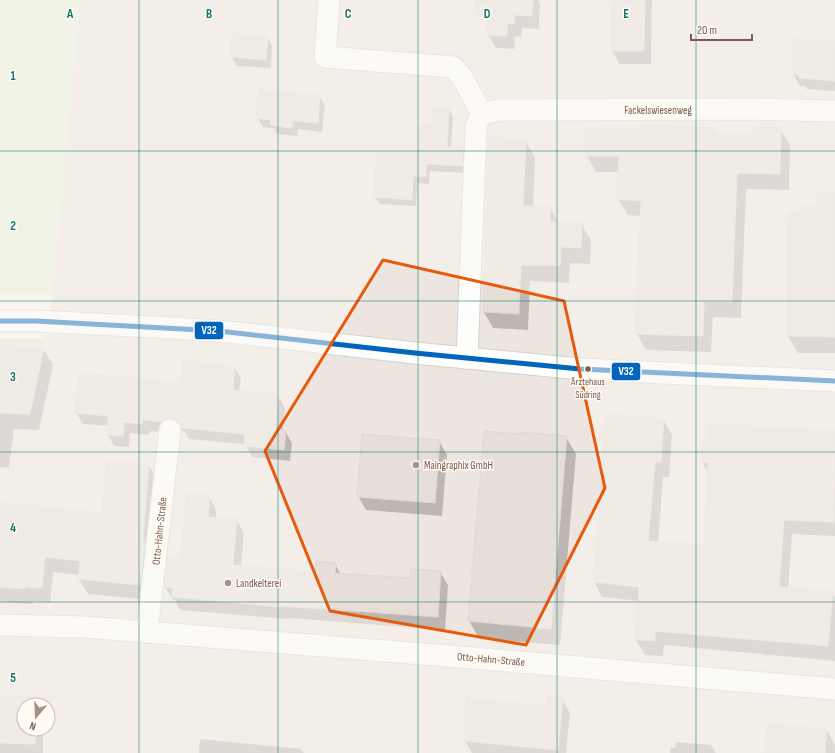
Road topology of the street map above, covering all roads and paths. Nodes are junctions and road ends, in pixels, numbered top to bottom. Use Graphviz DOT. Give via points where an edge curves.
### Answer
graph roads {
  1 [pos="329,0"];
  2 [pos="835,111"];
  3 [pos="482,114"];
  4 [pos="0,321"];
  5 [pos="467,358"];
  6 [pos="835,381"];
  7 [pos="170,430"];
  8 [pos="0,625"];
  9 [pos="147,632"];
  10 [pos="835,688"];
  1 -- 3 [label="street" via="324,57 453,68 462,77"];
  2 -- 3 [label="street, Fackelswiesenweg" via="500,110"];
  3 -- 5 [label="street" via="476,128"];
  4 -- 5 [label="street" via="219,331"];
  5 -- 6 [label="street" via="580,369"];
  7 -- 9 [label="street, Otto-Hahn-Straße"];
  8 -- 9 [label="street, Otto-Hahn-Straße" via="85,627"];
  9 -- 10 [label="street, Otto-Hahn-Straße"];
}
